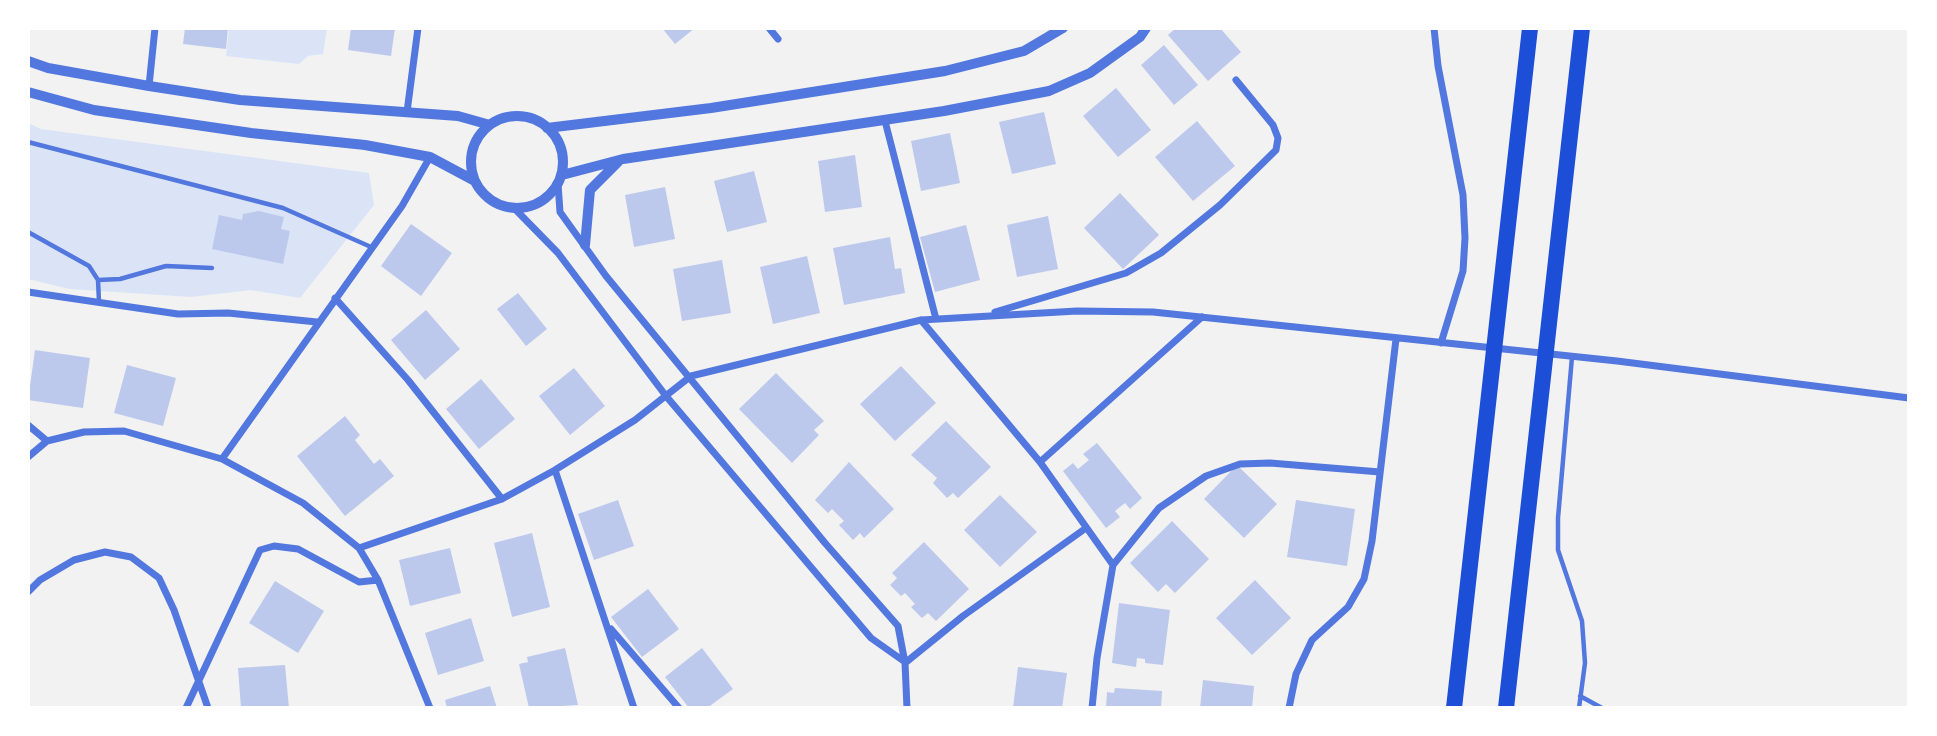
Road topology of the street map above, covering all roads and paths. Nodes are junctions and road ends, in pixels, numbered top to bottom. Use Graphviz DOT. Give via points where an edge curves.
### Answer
graph roads {
  1 [pos="155,28"];
  2 [pos="418,28"];
  3 [pos="769,28"];
  4 [pos="1063,28"];
  5 [pos="1146,28"];
  6 [pos="1434,28"];
  7 [pos="1530,28"];
  8 [pos="1582,28"];
  9 [pos="778,39"];
  10 [pos="28,61"];
  11 [pos="1236,80"];
  12 [pos="149,86"];
  13 [pos="28,92"];
  14 [pos="407,112"];
  15 [pos="886,121"];
  16 [pos="490,125"];
  17 [pos="547,128"];
  18 [pos="28,142"];
  19 [pos="430,157"];
  20 [pos="622,159"];
  21 [pos="560,180"];
  22 [pos="475,181"];
  23 [pos="515,209"];
  24 [pos="28,232"];
  25 [pos="585,245"];
  26 [pos="371,247"];
  27 [pos="212,268"];
  28 [pos="99,279"];
  29 [pos="28,292"];
  30 [pos="335,298"];
  31 [pos="99,303"];
  32 [pos="984,315"];
  33 [pos="1202,317"];
  34 [pos="936,319"];
  35 [pos="921,320"];
  36 [pos="317,322"];
  37 [pos="1396,339"];
  38 [pos="1441,343"];
  39 [pos="1572,356"];
  40 [pos="691,376"];
  41 [pos="666,396"];
  42 [pos="1909,398"];
  43 [pos="28,425"];
  44 [pos="47,441"];
  45 [pos="28,457"];
  46 [pos="222,459"];
  47 [pos="1040,463"];
  48 [pos="555,470"];
  49 [pos="1380,472"];
  50 [pos="502,499"];
  51 [pos="1086,528"];
  52 [pos="359,548"];
  53 [pos="1113,565"];
  54 [pos="378,580"];
  55 [pos="28,592"];
  56 [pos="607,625"];
  57 [pos="905,663"];
  58 [pos="198,685"];
  59 [pos="1580,696"];
  60 [pos="186,708"];
  61 [pos="208,708"];
  62 [pos="430,708"];
  63 [pos="634,708"];
  64 [pos="679,708"];
  65 [pos="906,708"];
  66 [pos="1092,708"];
  67 [pos="1289,708"];
  68 [pos="1454,708"];
  69 [pos="1506,708"];
  70 [pos="1579,708"];
  71 [pos="1602,708"];
  1 -- 12 [label="street"];
  2 -- 14 [label="street"];
  3 -- 9 [label="street"];
  4 -- 17 [label="street" via="1024,51 944,71 711,108"];
  5 -- 15 [label="street" via="1090,73 1049,91"];
  6 -- 38 [label="street" via="1463,195 1465,238 1463,271"];
  7 -- 68 [label="highway"];
  8 -- 69 [label="highway"];
  10 -- 12 [label="street"];
  11 -- 32 [label="street" via="1273,125 1278,138 1276,150 1220,205 1161,253 1126,273"];
  12 -- 14 [label="street" via="240,100"];
  13 -- 19 [label="street" via="94,110"];
  14 -- 16 [label="street" via="458,116"];
  15 -- 20 [label="street"];
  15 -- 34 [label="street"];
  16 -- 17 [label="street" via="519,116"];
  16 -- 22 [label="street" via="472,150"];
  17 -- 21 [label="street" via="559,144"];
  18 -- 26 [label="lane" via="283,208"];
  19 -- 22 [label="street"];
  19 -- 26 [label="street"];
  20 -- 21 [label="street" via="586,166"];
  20 -- 25 [label="street" via="590,190"];
  21 -- 23 [label="street" via="544,200"];
  21 -- 25 [label="street" via="560,212"];
  22 -- 23 [label="street" via="495,203"];
  23 -- 41 [label="street" via="558,253"];
  24 -- 28 [label="lane" via="89,266"];
  25 -- 40 [label="street"];
  26 -- 30 [label="street"];
  27 -- 28 [label="lane" via="181,264 120,279"];
  28 -- 31 [label="lane"];
  29 -- 31 [label="street"];
  30 -- 36 [label="street"];
  30 -- 50 [label="street" via="408,380"];
  31 -- 36 [label="street" via="178,314 228,313"];
  32 -- 33 [label="street" via="1077,311"];
  32 -- 34 [label="street"];
  33 -- 37 [label="street"];
  33 -- 47 [label="street"];
  34 -- 35 [label="street"];
  35 -- 40 [label="street"];
  35 -- 47 [label="street"];
  36 -- 46 [label="street"];
  37 -- 38 [label="street"];
  37 -- 49 [label="street"];
  38 -- 39 [label="street"];
  39 -- 42 [label="street"];
  39 -- 59 [label="lane" via="1558,539 1582,621 1585,663"];
  40 -- 41 [label="street"];
  40 -- 57 [label="street" via="898,626"];
  41 -- 48 [label="street"];
  41 -- 57 [label="street" via="871,638"];
  43 -- 44 [label="street"];
  44 -- 45 [label="street"];
  44 -- 46 [label="street" via="84,432 124,430"];
  46 -- 52 [label="street" via="303,503"];
  47 -- 51 [label="street"];
  48 -- 50 [label="street"];
  48 -- 56 [label="street"];
  49 -- 53 [label="street" via="1240,464 1206,476 1159,508"];
  49 -- 67 [label="street" via="1364,579 1348,607 1312,640 1296,674"];
  50 -- 52 [label="street"];
  51 -- 53 [label="street"];
  51 -- 57 [label="street"];
  52 -- 54 [label="street"];
  53 -- 66 [label="street"];
  54 -- 58 [label="street" via="359,582 298,549 274,545 260,550"];
  54 -- 62 [label="street"];
  55 -- 58 [label="street" via="74,560 105,552 131,557 159,578"];
  56 -- 63 [label="street"];
  56 -- 64 [label="street"];
  57 -- 65 [label="street"];
  58 -- 60 [label="street"];
  58 -- 61 [label="street"];
  59 -- 70 [label="lane"];
  59 -- 71 [label="lane"];
}
